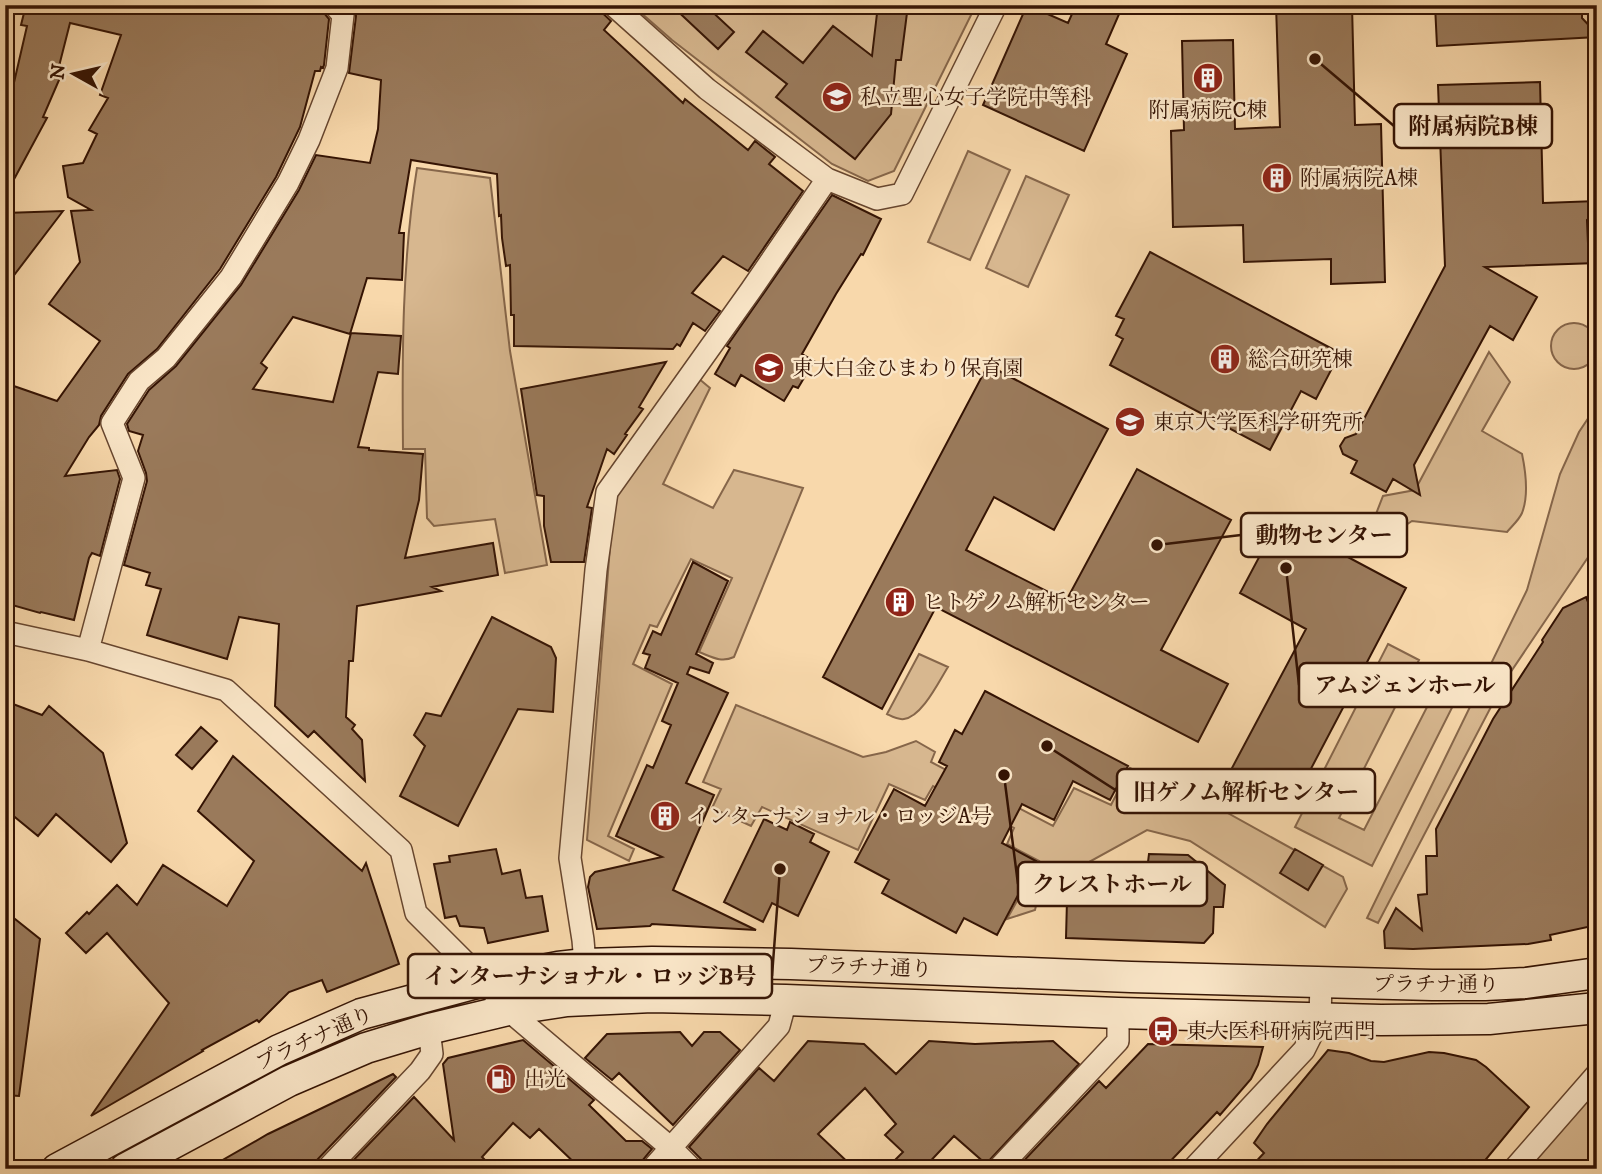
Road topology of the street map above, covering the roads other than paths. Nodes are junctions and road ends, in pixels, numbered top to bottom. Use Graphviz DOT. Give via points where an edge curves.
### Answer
graph roads {
  1 [pos="334,5"];
  2 [pos="613,5"];
  3 [pos="996,5"];
  4 [pos="827,178"];
  5 [pos="5,632"];
  6 [pos="88,650"];
  7 [pos="585,964"];
  8 [pos="1590,974"];
  9 [pos="484,981"];
  10 [pos="1321,983"];
  11 [pos="596,999"];
  12 [pos="786,1000"];
  13 [pos="508,1010"];
  14 [pos="1118,1013"];
  15 [pos="1595,1015"];
  16 [pos="1320,1018"];
  17 [pos="429,1029"];
  18 [pos="1597,1074"];
  19 [pos="671,1148"];
  20 [pos="164,1159"];
  21 [pos="57,1169"];
  22 [pos="125,1169"];
  23 [pos="327,1169"];
  24 [pos="652,1169"];
  25 [pos="692,1169"];
  26 [pos="998,1169"];
  27 [pos="1193,1169"];
  28 [pos="1514,1169"];
  1 -- 6 [label="street" via="342,15 337,68 288,183 231,277 166,358 139,381 112,423 134,478"];
  2 -- 4 [label="street" via="707,89"];
  3 -- 4 [label="street" via="902,194 877,199"];
  4 -- 7 [label="street" via="607,492 570,858"];
  5 -- 6 [label="street"];
  6 -- 9 [label="street" via="226,691 401,850 416,913"];
  7 -- 9 [label="main road, プラチナ通り"];
  7 -- 10 [label="main road, プラチナ通り" via="791,964"];
  7 -- 11 [label="street"];
  8 -- 10 [label="main road, プラチナ通り" via="1485,985"];
  8 -- 15 [label="street"];
  9 -- 13 [label="street"];
  9 -- 21 [label="main road, プラチナ通り" via="360,1014 279,1051"];
  10 -- 16 [label="street"];
  11 -- 12 [label="main road, プラチナ通り"];
  11 -- 13 [label="main road, プラチナ通り"];
  12 -- 14 [label="main road, プラチナ通り"];
  12 -- 19 [label="street" via="779,1026"];
  13 -- 17 [label="main road, プラチナ通り"];
  13 -- 19 [label="street"];
  14 -- 16 [label="main road, プラチナ通り"];
  14 -- 26 [label="street" via="1118,1041"];
  15 -- 16 [label="main road, プラチナ通り"];
  16 -- 27 [label="street" via="1304,1050"];
  17 -- 20 [label="main road, プラチナ通り" via="366,1048 289,1081"];
  17 -- 23 [label="street" via="432,1054 420,1071"];
  18 -- 28 [label="street"];
  19 -- 24 [label="street"];
  19 -- 25 [label="street"];
  20 -- 22 [label="main road, プラチナ通り"];
}
